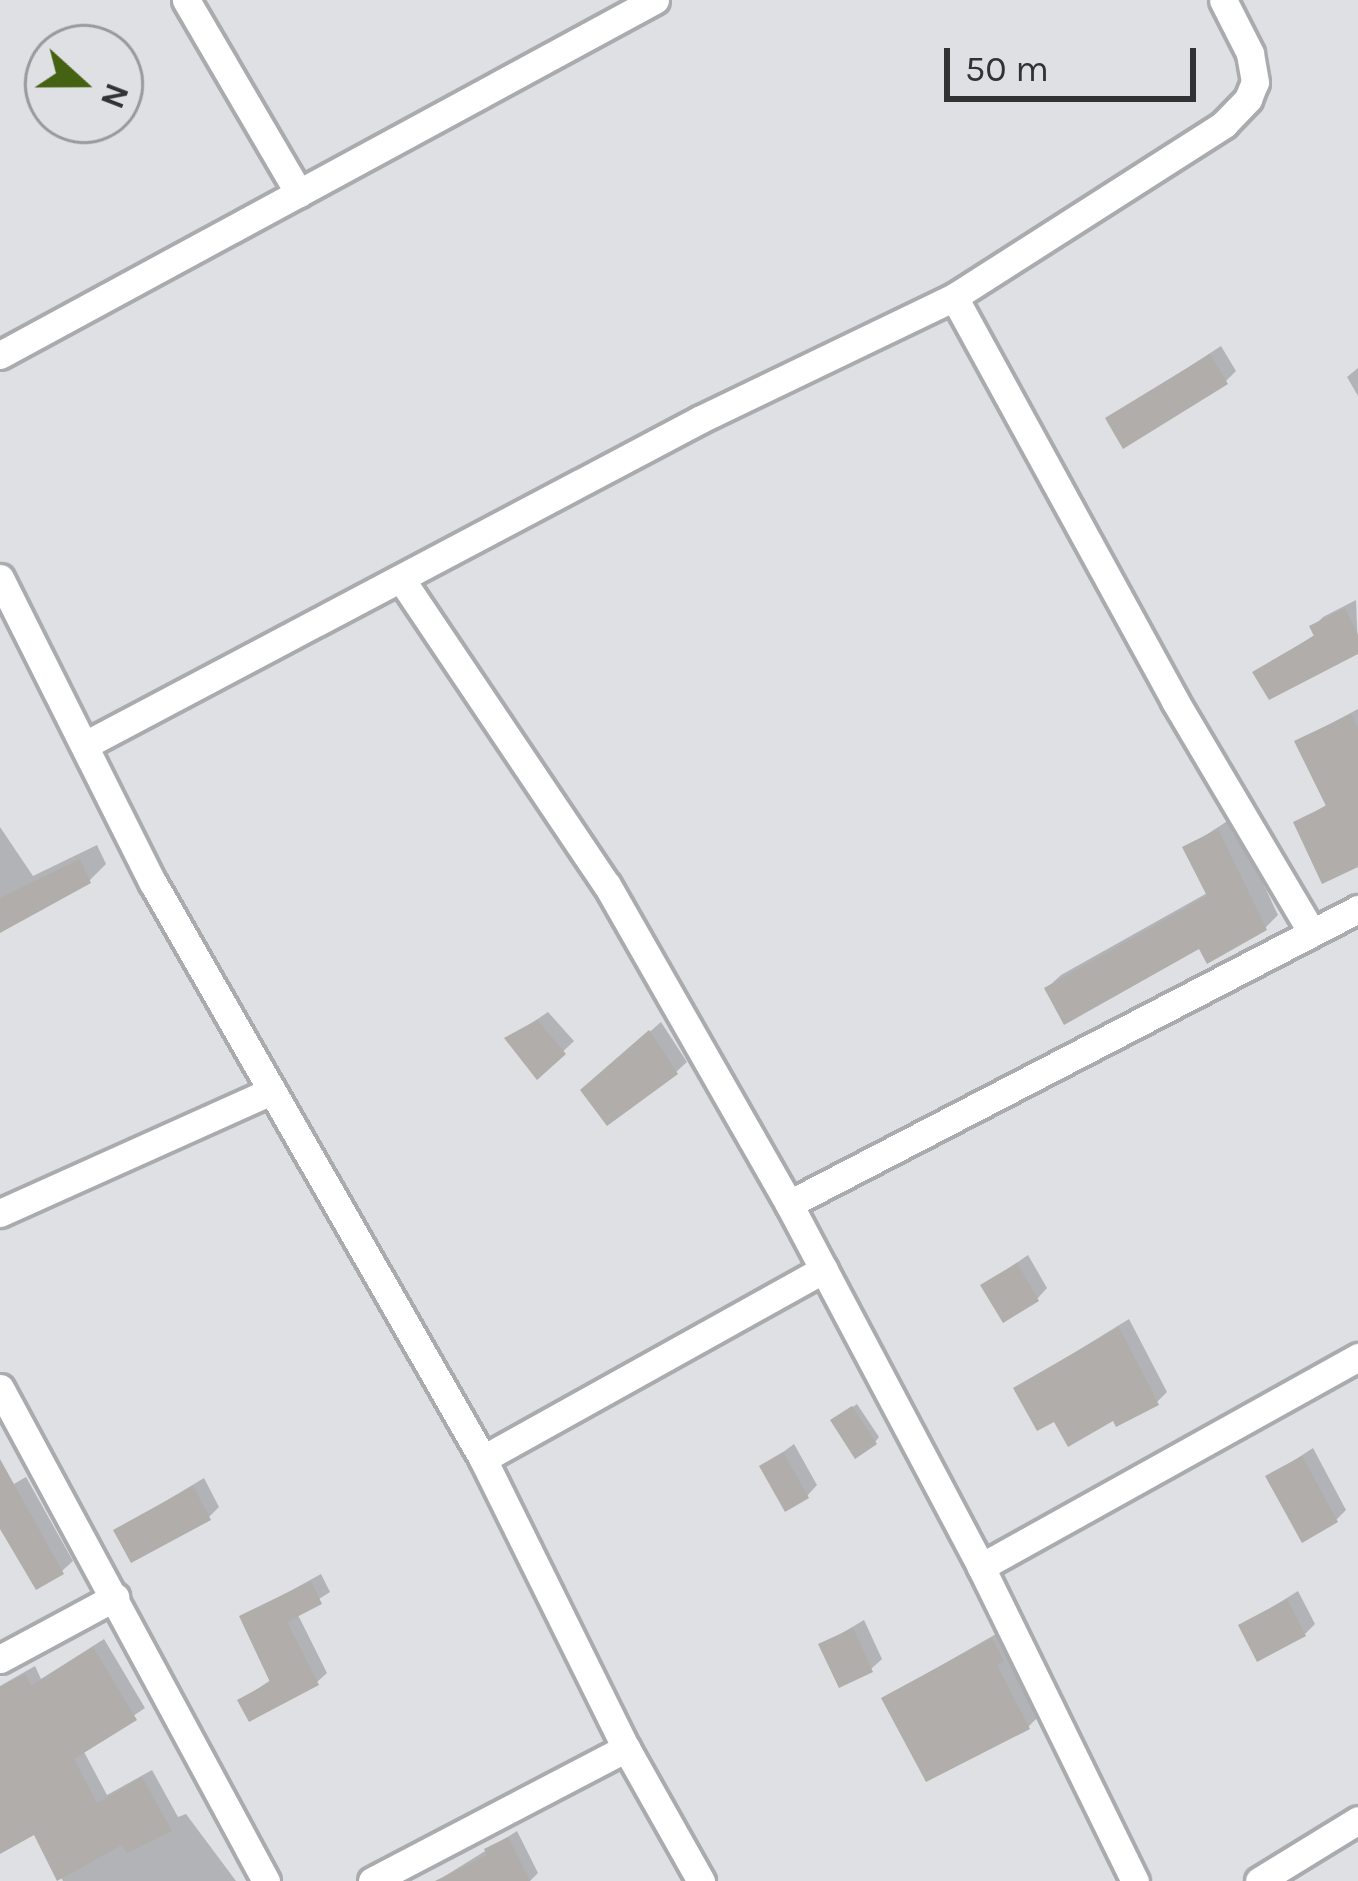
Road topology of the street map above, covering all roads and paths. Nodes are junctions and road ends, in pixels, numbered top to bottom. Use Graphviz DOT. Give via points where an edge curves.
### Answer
graph roads {
  1 [pos="186,0"];
  2 [pos="655,0"];
  3 [pos="1223,0"];
  4 [pos="299,193"];
  5 [pos="954,297"];
  6 [pos="0,355"];
  7 [pos="0,578"];
  8 [pos="401,579"];
  9 [pos="85,745"];
  10 [pos="1358,909"];
  11 [pos="1312,933"];
  12 [pos="272,1090"];
  13 [pos="789,1204"];
  14 [pos="0,1213"];
  15 [pos="824,1269"];
  16 [pos="1358,1358"];
  17 [pos="0,1388"];
  18 [pos="483,1459"];
  19 [pos="981,1567"];
  20 [pos="115,1597"];
  21 [pos="0,1659"];
  22 [pos="626,1748"];
  23 [pos="1358,1820"];
  24 [pos="266,1881"];
  25 [pos="372,1881"];
  26 [pos="701,1881"];
  27 [pos="1136,1881"];
  28 [pos="1259,1881"];
  1 -- 4 [label="street"];
  2 -- 4 [label="street"];
  3 -- 5 [label="street" via="1250,53 1255,82 1248,99 1225,124"];
  4 -- 6 [label="street"];
  5 -- 8 [label="street" via="701,419"];
  5 -- 11 [label="street" via="1174,701"];
  7 -- 9 [label="street"];
  8 -- 9 [label="street"];
  8 -- 13 [label="street" via="607,885"];
  9 -- 12 [label="street"];
  10 -- 11 [label="street"];
  11 -- 13 [label="street"];
  12 -- 14 [label="street"];
  12 -- 18 [label="street"];
  13 -- 15 [label="street"];
  15 -- 18 [label="street"];
  15 -- 19 [label="street"];
  16 -- 19 [label="street"];
  17 -- 20 [label="street"];
  18 -- 22 [label="street"];
  19 -- 27 [label="street"];
  20 -- 21 [label="street"];
  20 -- 24 [label="street"];
  22 -- 25 [label="street"];
  22 -- 26 [label="street"];
  23 -- 28 [label="street"];
}
